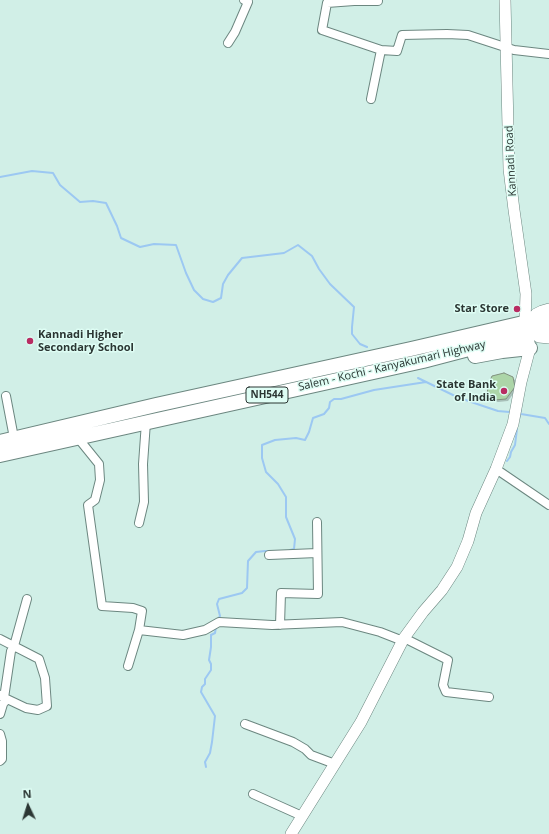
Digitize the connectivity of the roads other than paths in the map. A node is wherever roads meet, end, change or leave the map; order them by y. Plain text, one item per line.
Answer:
1 (244, 0) edge
2 (505, 0) edge
3 (378, 2) dead end
4 (228, 43) dead end
5 (507, 48) junction
6 (381, 50) junction
7 (549, 54) edge
8 (371, 99) dead end
9 (549, 309) edge
10 (549, 317) edge
11 (530, 327) junction
12 (549, 328) edge
13 (549, 338) edge
14 (530, 348) junction
15 (435, 358) junction
16 (6, 396) dead end
17 (146, 422) junction
18 (78, 438) junction
19 (7, 440) edge
20 (0, 455) edge
21 (496, 469) junction
22 (549, 505) edge
23 (317, 522) dead end
24 (139, 523) dead end
25 (318, 553) junction
26 (268, 555) dead end
27 (27, 599) dead end
28 (280, 624) junction
29 (139, 630) junction
30 (0, 639) edge
31 (403, 640) junction
32 (14, 646) junction
33 (128, 666) dead end
34 (489, 696) dead end
35 (3, 699) edge
36 (0, 714) edge
37 (245, 724) dead end
38 (0, 734) edge
39 (0, 761) edge
40 (335, 764) junction
41 (253, 794) dead end
42 (302, 816) junction
43 (291, 834) edge

1 - 4 street
2 - 5 street, Kannadi Road
3 - 6 street
5 - 6 street
5 - 7 street
5 - 11 street, Kannadi Road
6 - 8 street
9 - 11 street
10 - 11 highway, Salem - Kochi - Kanyakumari Highway / NH544
11 - 12 highway, Salem - Kochi - Kanyakumari Highway / NH544
11 - 13 street
11 - 14 street, Kannadi Road
11 - 15 highway, Salem - Kochi - Kanyakumari Highway / NH544
11 - 19 highway, Salem - Kochi - Kanyakumari Highway / NH544
14 - 15 highway
14 - 21 street
15 - 17 highway, Salem - Kochi - Kanyakumari Highway / NH544
16 - 19 street
17 - 18 highway, Salem - Kochi - Kanyakumari Highway / NH544
17 - 24 street
18 - 20 highway, Salem - Kochi - Kanyakumari Highway / NH544
18 - 29 street
21 - 22 street
21 - 31 street
23 - 25 street
25 - 26 street
25 - 28 street
27 - 32 street
28 - 29 street
28 - 31 street
29 - 33 street
30 - 32 street
31 - 34 street
31 - 40 street
32 - 35 street
32 - 35 street
35 - 36 street
37 - 40 street
38 - 39 street
40 - 42 street
41 - 42 street
42 - 43 street

